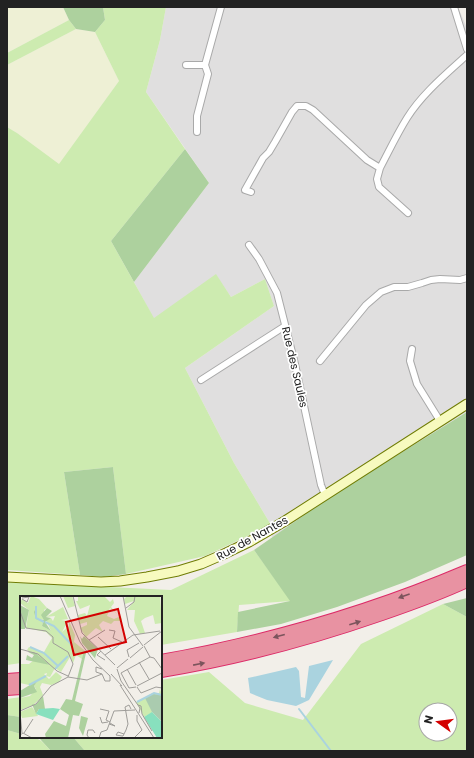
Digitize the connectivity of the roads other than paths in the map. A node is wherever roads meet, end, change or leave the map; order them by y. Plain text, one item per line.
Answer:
1 (221, 7) edge
2 (454, 7) edge
3 (467, 49) edge
4 (467, 56) edge
5 (186, 65) dead end
6 (205, 65) junction
7 (197, 132) dead end
8 (380, 168) junction
9 (251, 192) dead end
10 (408, 213) dead end
11 (249, 245) dead end
12 (467, 278) edge
13 (286, 326) junction
14 (412, 349) dead end
15 (320, 361) dead end
16 (201, 380) dead end
17 (467, 404) edge
18 (440, 421) junction
19 (325, 495) junction
20 (467, 571) edge
21 (7, 577) edge
22 (467, 581) edge
23 (162, 661) edge
24 (162, 671) edge
25 (20, 678) edge
26 (7, 680) edge
27 (20, 688) edge
28 (7, 690) edge

1 - 6 street
2 - 3 street
4 - 8 street
5 - 6 street
6 - 7 street
8 - 9 street
8 - 10 street
11 - 13 street, Rue des Saules
12 - 15 street
13 - 16 street
13 - 19 street, Rue des Saules
14 - 18 street
17 - 18 main road, Rue de Nantes
18 - 19 main road, Rue de Nantes
19 - 21 main road, Rue de Nantes
20 -> 23 highway
24 -> 22 highway
25 - 26 highway
27 - 28 highway

